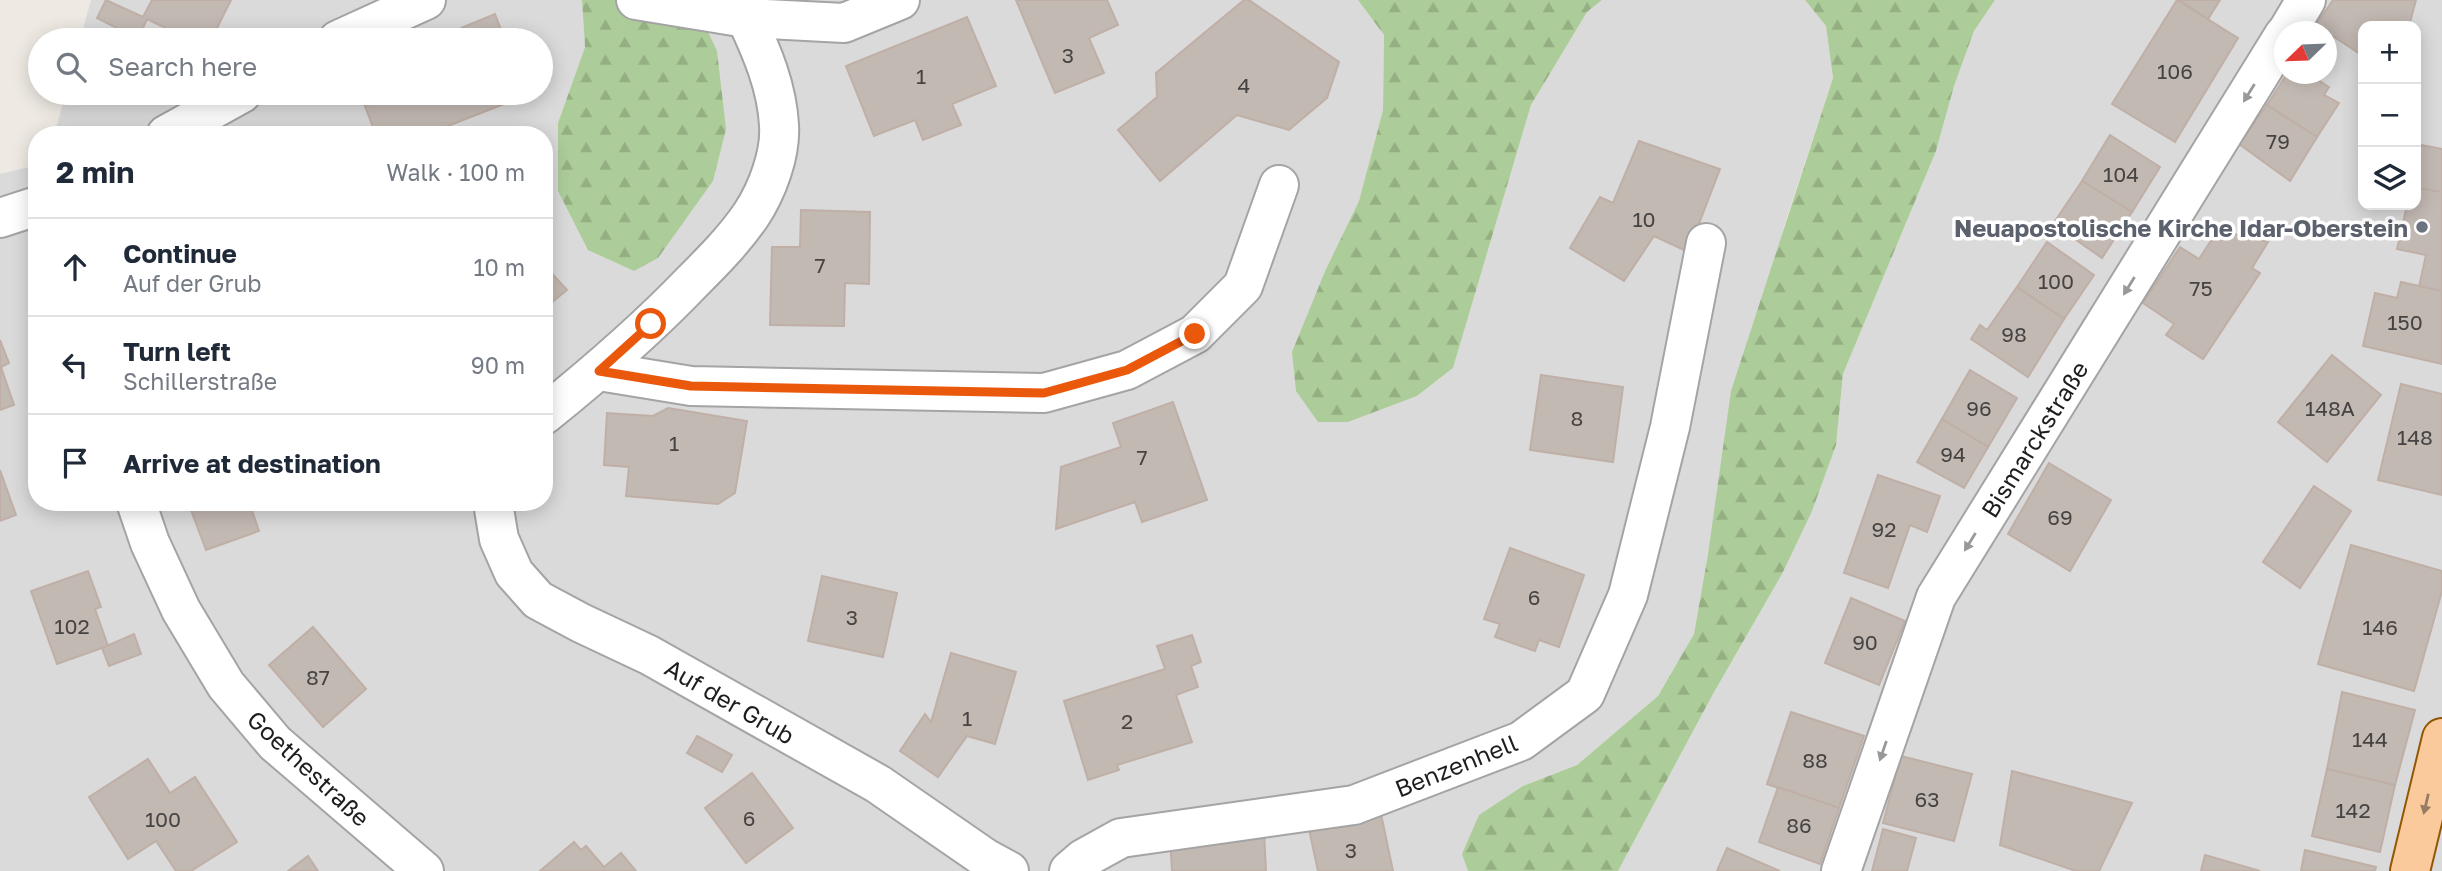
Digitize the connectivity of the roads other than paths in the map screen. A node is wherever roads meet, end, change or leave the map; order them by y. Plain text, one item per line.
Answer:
1 (426, 0) edge
2 (636, 0) edge
3 (900, 0) edge
4 (2306, 0) edge
5 (746, 9) edge
6 (2293, 21) edge
7 (364, 28) edge
8 (2274, 52) edge
9 (220, 105) edge
10 (182, 126) edge
11 (1279, 185) dead end
12 (28, 209) edge
13 (0, 218) edge
14 (1706, 243) dead end
15 (599, 371) junction
16 (553, 408) edge
17 (139, 511) edge
18 (496, 511) edge
19 (2442, 738) edge
20 (424, 871) edge
21 (1009, 871) edge
22 (1069, 871) edge
23 (1841, 871) edge
24 (2410, 871) edge

1 - 7 street
2 - 5 street
3 - 5 street
4 - 6 street, Bismarckstraße
5 - 15 street
8 -> 23 street, Bismarckstraße
9 - 10 street
11 - 15 street
12 - 13 street
14 - 22 street, Benzenhell
15 - 16 street
17 - 20 street, Goethestraße
18 - 21 street, Auf der Grub
19 -> 24 main road

